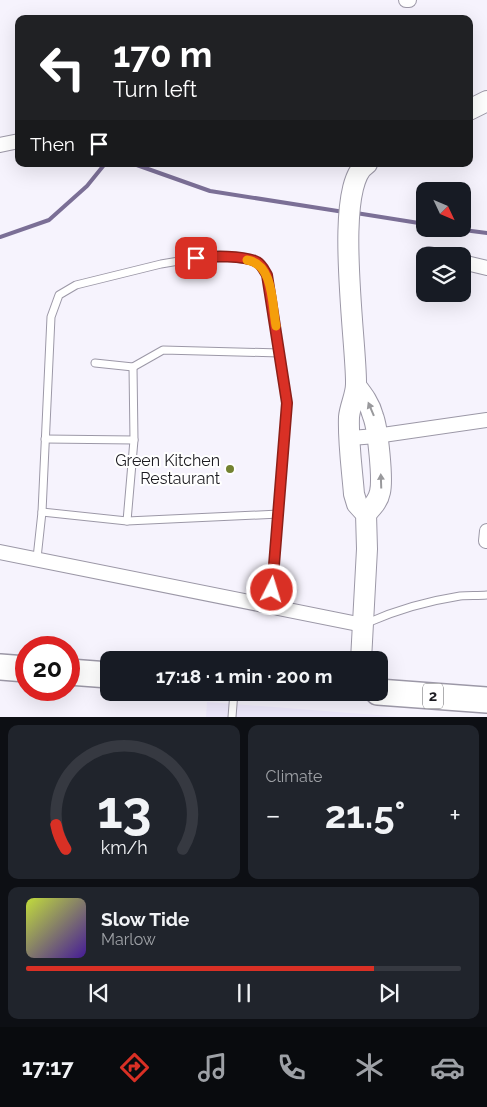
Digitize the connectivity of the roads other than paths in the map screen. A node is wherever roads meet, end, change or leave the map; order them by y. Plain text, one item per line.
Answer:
1 (487, 101) edge
2 (473, 108) edge
3 (15, 142) edge
4 (0, 145) edge
5 (364, 167) edge
6 (471, 264) edge
7 (487, 268) edge
8 (487, 278) edge
9 (280, 353) junction
10 (95, 363) dead end
11 (133, 367) junction
12 (356, 386) junction
13 (487, 420) edge
14 (376, 436) junction
15 (351, 438) junction
16 (45, 439) junction
17 (134, 440) junction
18 (42, 512) junction
19 (279, 514) junction
20 (366, 514) junction
21 (126, 521) junction
22 (487, 530) edge
23 (486, 540) edge
24 (0, 552) edge
25 (37, 558) junction
26 (487, 595) edge
27 (270, 607) junction
28 (363, 625) junction
29 (362, 651) edge
30 (0, 667) edge
31 (15, 668) edge
32 (80, 673) edge
33 (100, 674) edge
34 (388, 693) edge
35 (487, 700) edge
36 (233, 701) edge
37 (232, 717) edge

1 - 2 street
3 - 4 street
5 - 12 street
6 - 7 street
7 - 8 street
9 - 11 lane
9 - 16 lane
9 - 19 lane
10 - 11 lane
11 - 17 lane
14 -> 12 street
12 - 15 street
13 - 14 street
14 - 15 street
20 -> 14 street
15 - 20 street
16 - 17 lane
16 - 18 lane
17 - 21 lane
18 - 21 lane
18 - 25 lane
19 - 21 lane
19 - 27 lane
20 - 28 street
22 - 23 street
24 - 25 street
25 - 27 street
26 - 28 lane
27 - 28 street
28 - 29 street
30 - 31 highway
32 - 33 highway
34 - 35 highway, 2
36 - 37 lane

